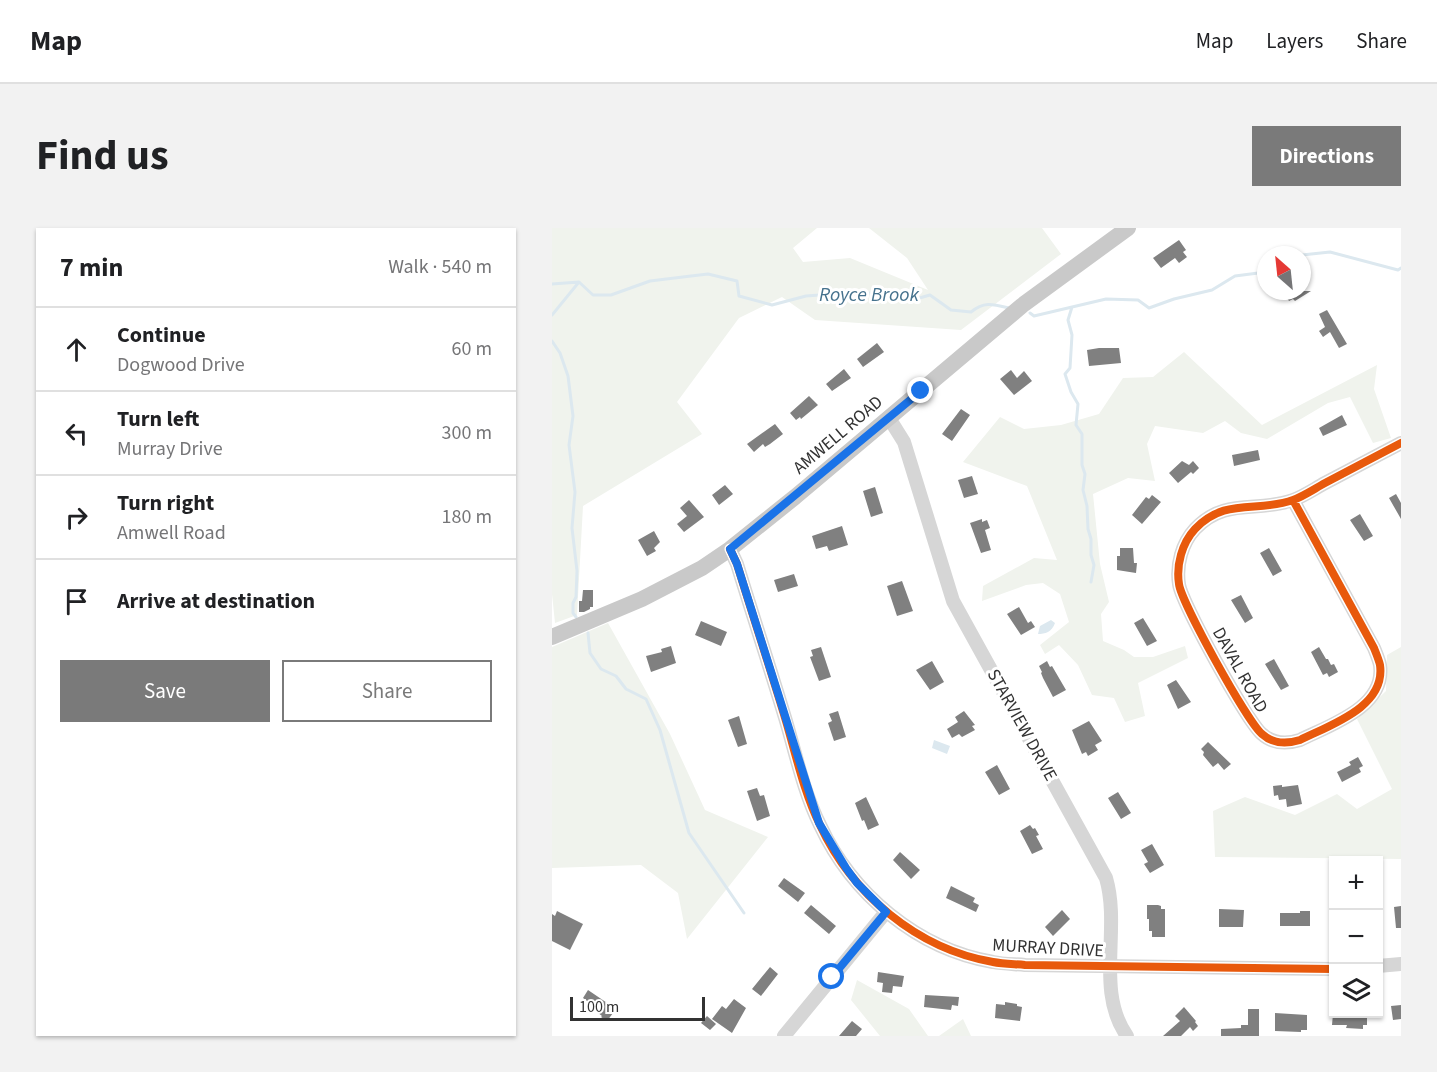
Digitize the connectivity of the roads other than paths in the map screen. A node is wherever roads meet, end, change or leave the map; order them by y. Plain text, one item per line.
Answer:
1 (1128, 228) edge
2 (889, 418) junction
3 (1401, 443) edge
4 (1293, 500) junction
5 (730, 549) junction
6 (552, 637) edge
7 (886, 912) junction
8 (1401, 964) edge
9 (1383, 966) edge
10 (1111, 967) junction
11 (1329, 969) edge
12 (784, 1036) edge
13 (1127, 1036) edge

1 - 2 main road, AMWELL ROAD
2 - 5 main road, AMWELL ROAD
2 - 10 street, STARVIEW DRIVE
3 - 4 street, DAVAL ROAD
4 - 4 street, DAVAL ROAD
5 - 6 main road, AMWELL ROAD
5 - 7 street, MURRAY DRIVE
7 - 10 street, MURRAY DRIVE
7 - 12 street
8 - 9 street
10 - 11 street, MURRAY DRIVE
10 - 13 street, STARVIEW DRIVE

